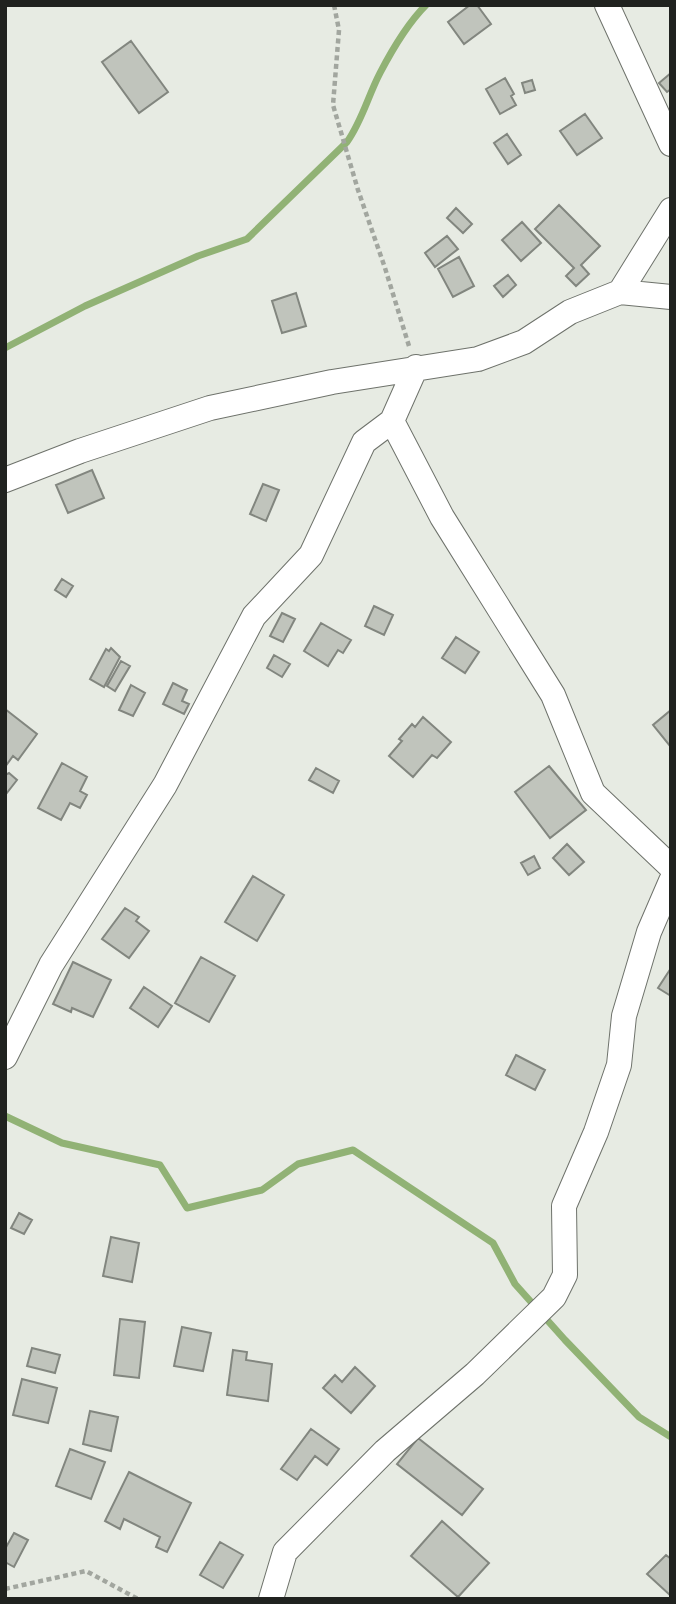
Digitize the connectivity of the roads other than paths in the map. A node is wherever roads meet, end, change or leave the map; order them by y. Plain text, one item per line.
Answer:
1 (607, 5) edge
2 (671, 144) edge
3 (671, 209) edge
4 (620, 292) junction
5 (671, 297) edge
6 (416, 367) junction
7 (392, 421) junction
8 (5, 480) edge
9 (671, 867) edge
10 (671, 881) edge
11 (5, 1057) edge
12 (271, 1599) edge

1 - 2 street
3 - 4 street
4 - 5 street
4 - 6 street
6 - 7 street
6 - 8 street
7 - 9 street
7 - 11 street
10 - 12 street

